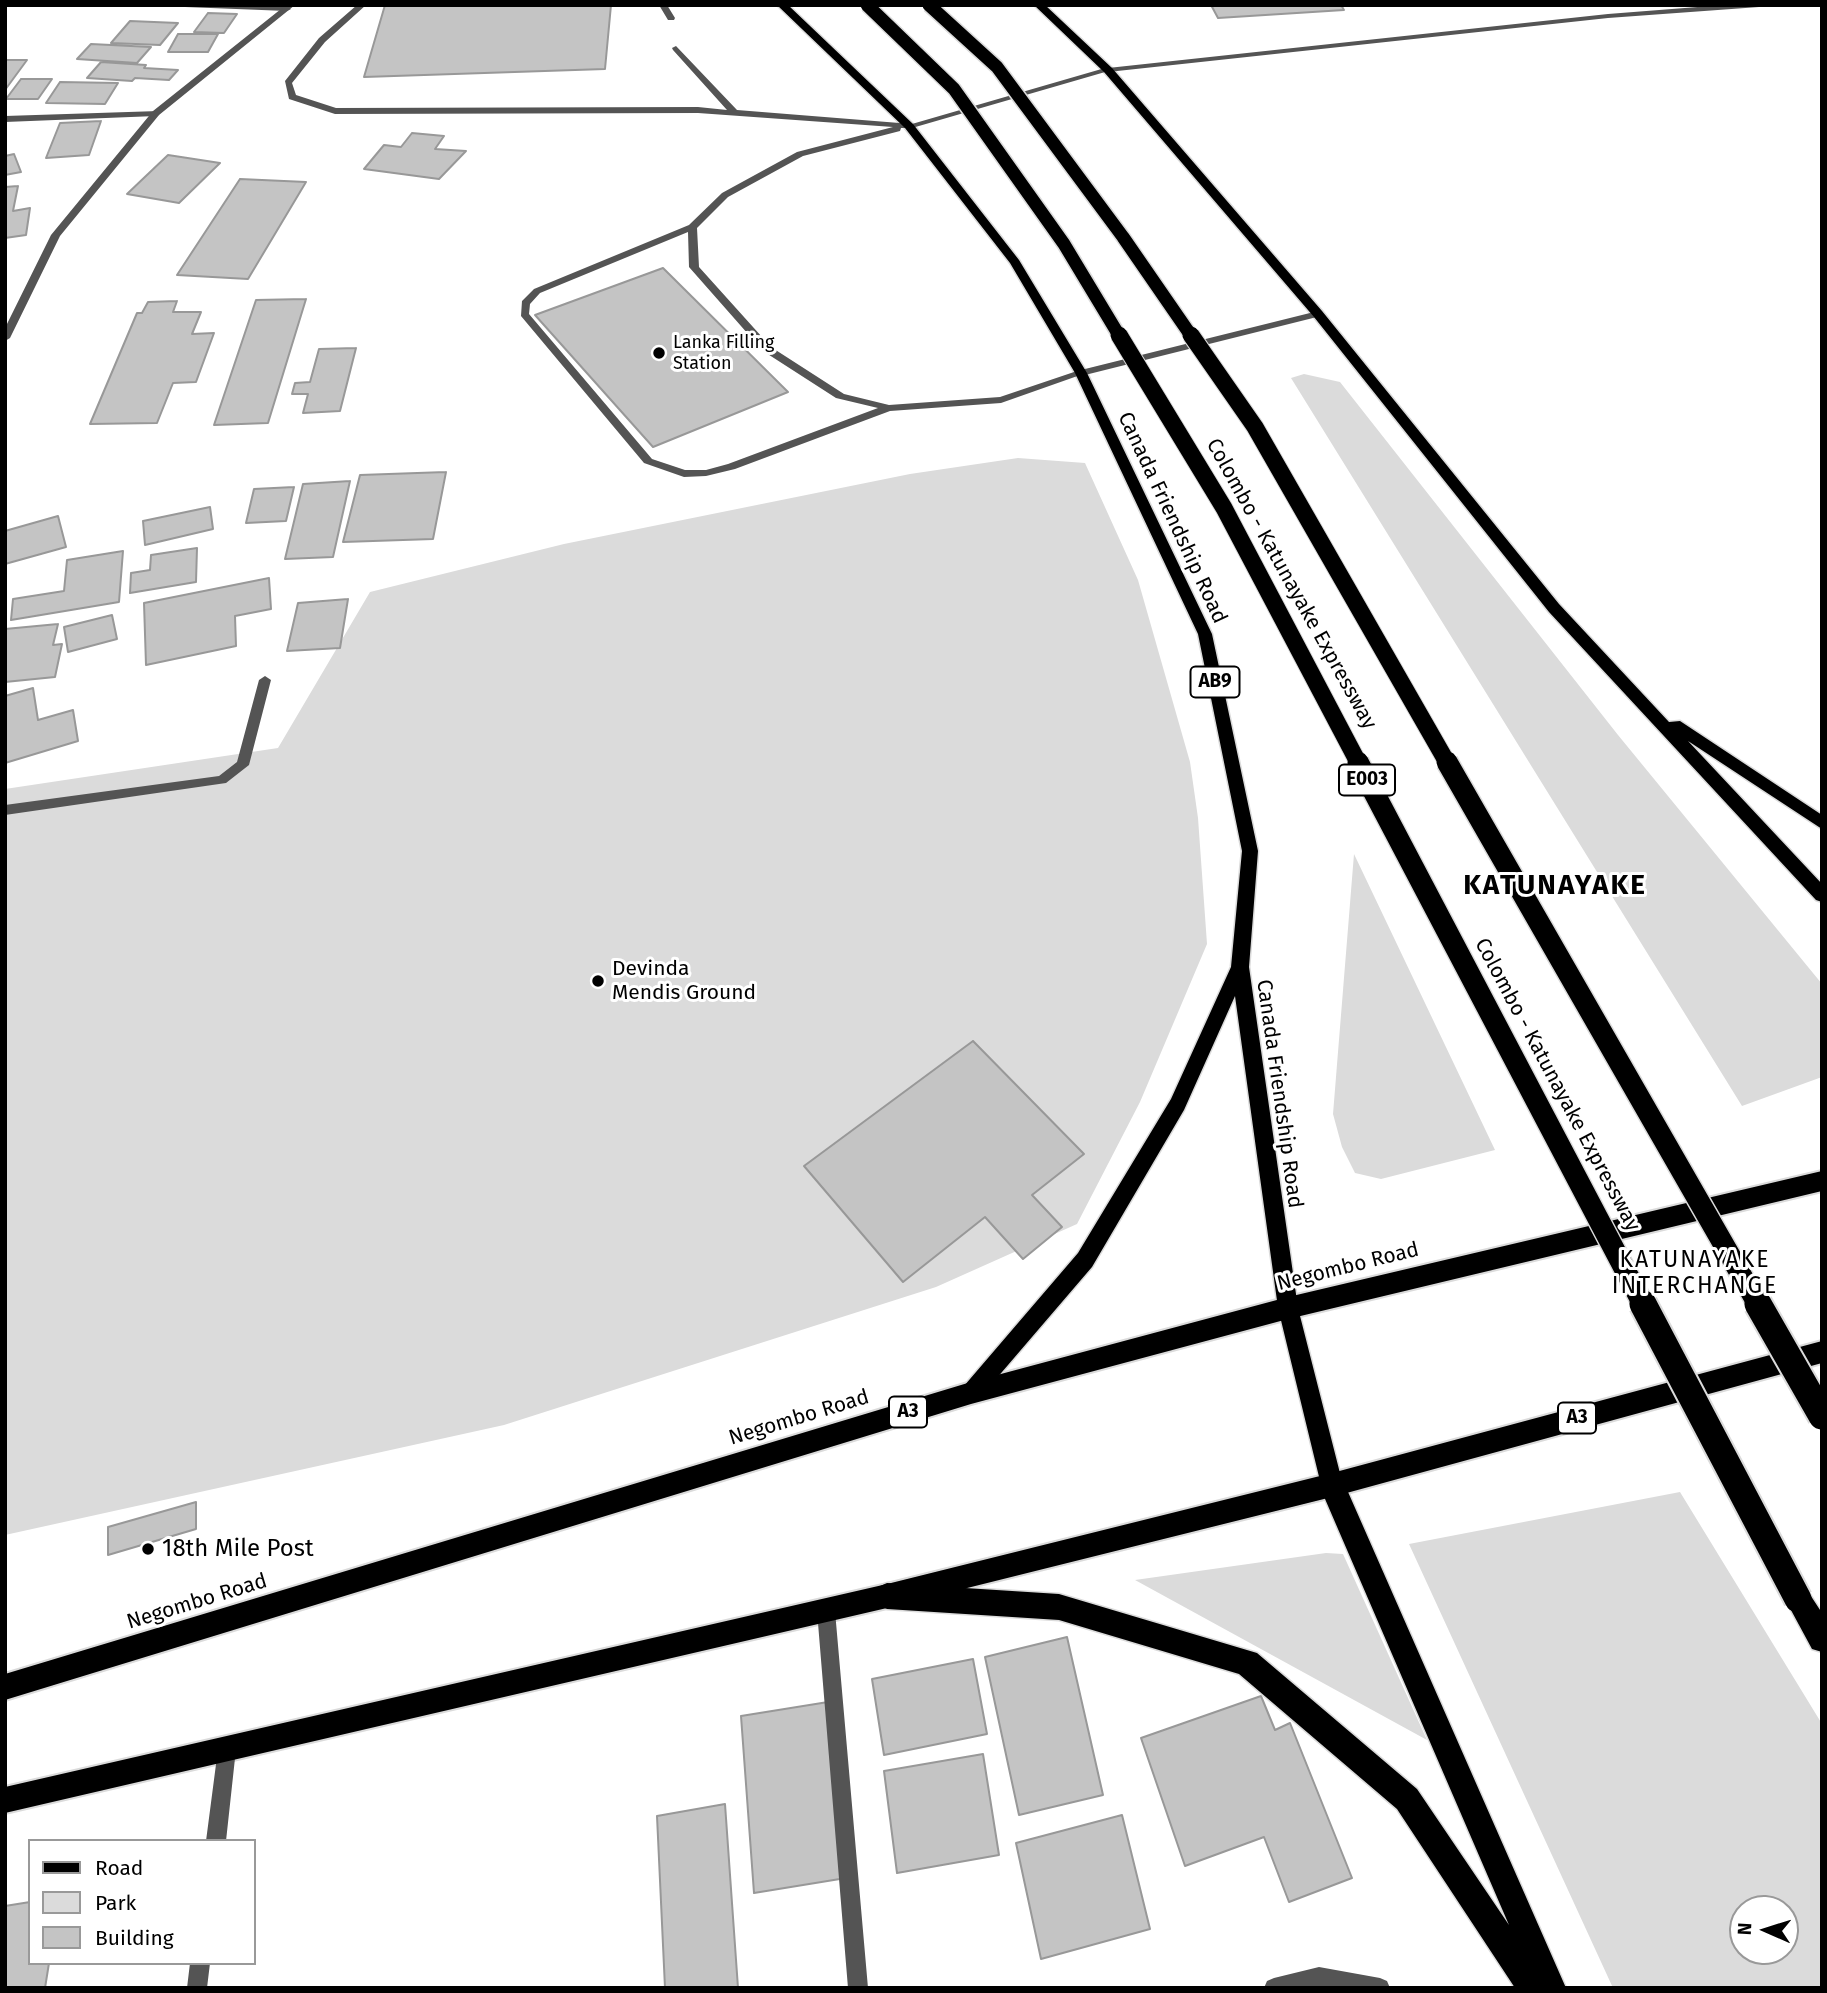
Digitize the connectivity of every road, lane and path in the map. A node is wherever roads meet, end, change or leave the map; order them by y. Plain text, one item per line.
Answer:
1 (185, 5) edge
2 (362, 5) edge
3 (663, 5) edge
4 (782, 5) edge
5 (867, 5) edge
6 (929, 5) edge
7 (1039, 5) edge
8 (1599, 5) edge
9 (1759, 5) edge
10 (289, 7) edge
11 (1608, 16) junction
12 (671, 18) dead end
13 (676, 48) dead end
14 (1108, 70) junction
15 (156, 113) junction
16 (736, 114) junction
17 (5, 118) edge
18 (909, 127) junction
19 (692, 227) junction
20 (1318, 314) junction
21 (5, 338) edge
22 (1081, 373) junction
23 (889, 408) junction
24 (1554, 608) junction
25 (265, 680) dead end
26 (5, 810) edge
27 (1822, 824) edge
28 (1822, 895) edge
29 (1240, 967) junction
30 (1822, 1181) edge
31 (1288, 1308) junction
32 (1822, 1352) edge
33 (971, 1393) junction
34 (1822, 1416) edge
35 (1332, 1485) junction
36 (887, 1596) junction
37 (826, 1611) junction
38 (1822, 1639) edge
39 (5, 1688) edge
40 (228, 1749) junction
41 (5, 1800) edge
42 (216, 1839) edge
43 (200, 1965) edge
44 (197, 1988) edge
45 (858, 1988) edge
46 (1274, 1988) edge
47 (1380, 1988) edge
48 (1533, 1988) edge
49 (1551, 1988) edge

1 - 10 street
2 - 16 street
3 - 12 street
4 - 18 main road, Canada Friendship Road / AB9
5 - 38 highway, Colombo - Katunayake Expressway / E003, bridge
6 - 34 highway, Colombo - Katunayake Expressway, bridge
7 - 14 main road
8 - 11 street
9 - 11 street
10 - 15 street
11 - 14 street
13 - 16 street
14 - 18 street
14 - 20 main road
15 - 17 street
15 - 21 street
16 - 18 street
18 - 19 street
18 - 22 main road, Canada Friendship Road / AB9
19 - 23 street
19 - 23 street
20 - 22 street
20 - 24 main road
22 - 23 street
22 - 29 main road, Canada Friendship Road / AB9
24 - 27 main road
24 - 28 main road
25 - 26 street
29 - 31 main road, Canada Friendship Road / AB9
29 - 33 main road
30 - 31 highway, Negombo Road / A3
31 - 33 highway, Negombo Road / A3
31 - 35 main road, Canada Friendship Road / AB9
32 - 35 highway, A3
33 - 39 highway, Negombo Road / A3
35 - 36 highway, A3
35 - 49 highway
36 - 37 highway, A3
36 - 48 highway
37 - 40 highway, A3
37 - 45 street
40 - 41 highway, A3
40 - 42 street
43 - 44 street
46 - 47 street

